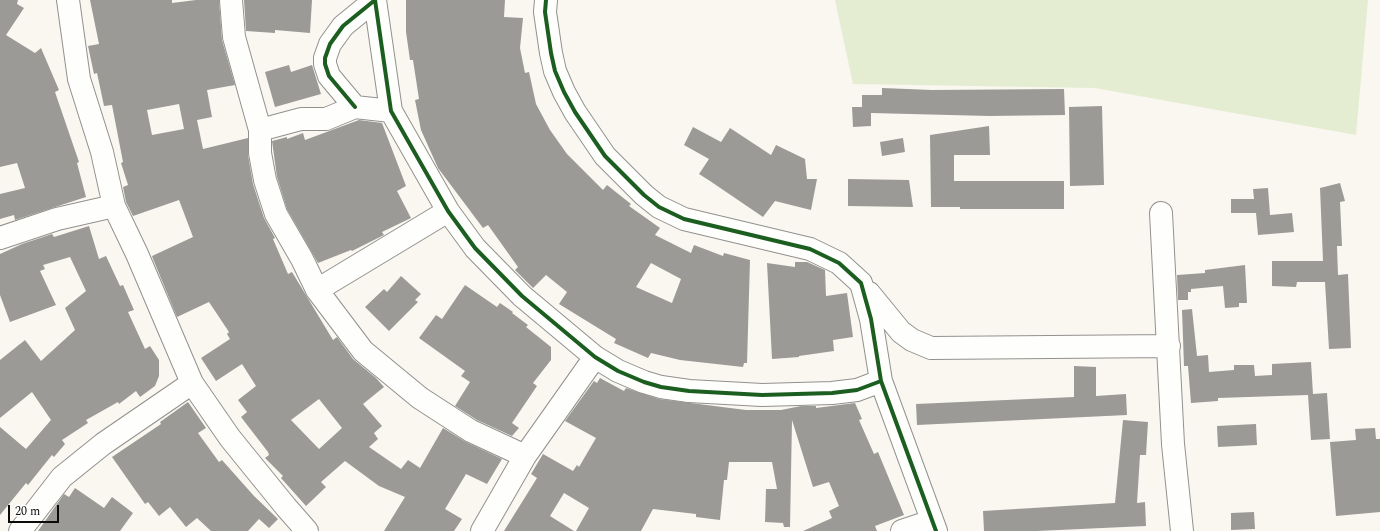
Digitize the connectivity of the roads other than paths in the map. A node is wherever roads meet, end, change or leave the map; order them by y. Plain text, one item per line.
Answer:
1 (68, 0) edge
2 (231, 0) edge
3 (546, 0) edge
4 (355, 107) junction
5 (391, 111) junction
6 (260, 130) junction
7 (114, 206) junction
8 (448, 211) junction
9 (1161, 214) dead end
10 (0, 238) edge
11 (861, 283) junction
12 (317, 290) junction
13 (1168, 346) junction
14 (595, 357) junction
15 (881, 381) junction
16 (192, 383) junction
17 (525, 456) junction
18 (934, 526) edge
19 (20, 531) edge
20 (307, 531) edge
21 (482, 531) edge
22 (902, 531) edge
23 (1182, 531) edge

1 - 7 street
2 - 6 street
3 - 11 street
4 - 5 street
4 - 5 street
4 - 6 street
5 - 8 street
6 - 12 street
7 - 10 street
7 - 16 street
8 - 12 street
8 - 14 street
9 - 13 street
11 - 13 street
11 - 15 street
12 - 17 street
13 - 23 street
14 - 15 street
14 - 17 street
15 - 18 street
16 - 19 street
16 - 20 street
17 - 21 street
18 - 22 street

